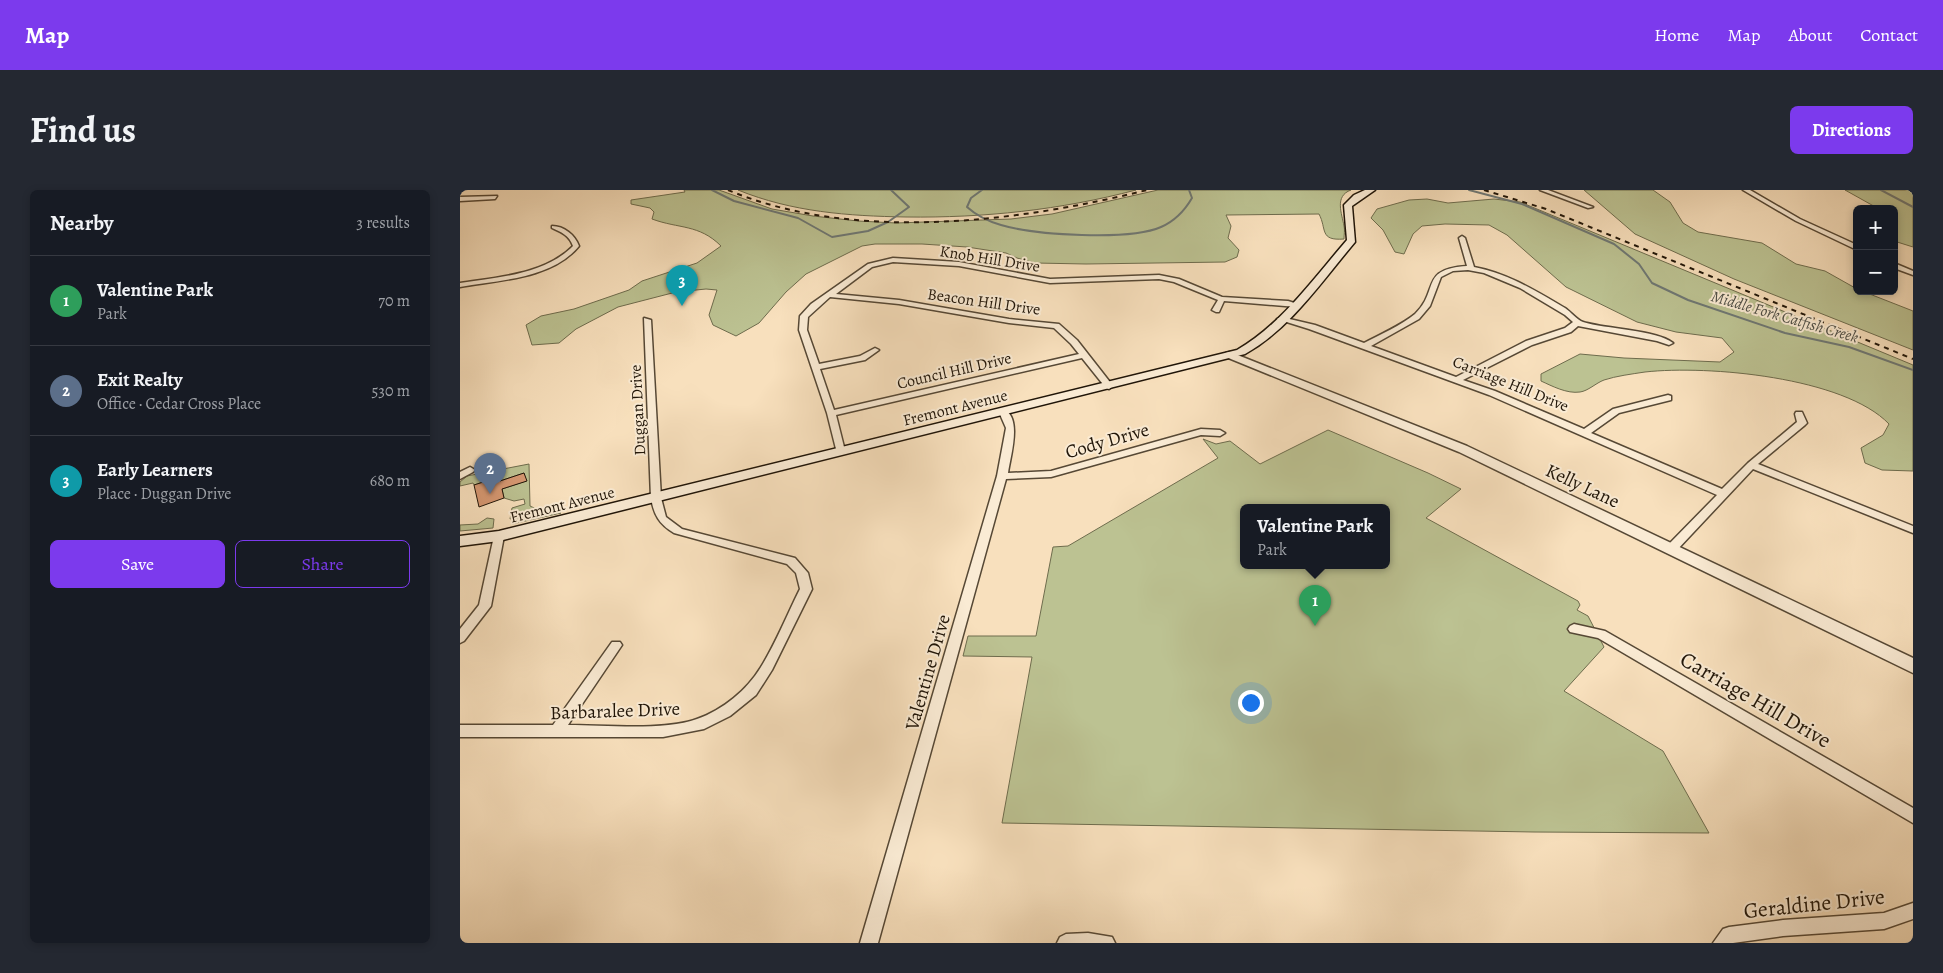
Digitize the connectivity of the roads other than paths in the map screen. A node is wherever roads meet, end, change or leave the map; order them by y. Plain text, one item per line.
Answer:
1 (1370, 190) edge
2 (1543, 190) edge
3 (1746, 190) edge
4 (495, 197) dead end
5 (460, 199) edge
6 (1590, 207) dead end
7 (554, 227) dead end
8 (1462, 238) dead end
9 (1853, 246) edge
10 (1898, 267) edge
11 (1471, 269) junction
12 (1913, 273) edge
13 (460, 285) edge
14 (829, 295) junction
15 (1222, 299) junction
16 (1296, 304) junction
17 (1216, 310) dead end
18 (1281, 319) junction
19 (647, 320) dead end
20 (1577, 324) junction
21 (1669, 343) dead end
22 (1364, 346) junction
23 (874, 350) dead end
24 (1084, 355) junction
25 (1230, 355) junction
26 (816, 366) junction
27 (1458, 379) junction
28 (1109, 386) junction
29 (1668, 398) dead end
30 (1003, 412) junction
31 (831, 413) junction
32 (1799, 414) dead end
33 (1586, 432) junction
34 (1220, 433) dead end
35 (840, 451) junction
36 (1750, 464) junction
37 (470, 470) dead end
38 (460, 476) edge
39 (1002, 476) junction
40 (1722, 493) junction
41 (656, 498) junction
42 (1913, 530) edge
43 (499, 536) junction
44 (460, 541) edge
45 (1672, 548) junction
46 (1574, 629) dead end
47 (460, 638) edge
48 (616, 645) dead end
49 (1913, 666) edge
50 (460, 731) edge
51 (557, 731) junction
52 (1913, 816) edge
53 (1913, 911) edge
54 (869, 943) edge
55 (1066, 943) edge
56 (1106, 943) edge
57 (1722, 943) edge

1 - 16 main road, Fremont Avenue
2 - 6 street
3 - 9 street
4 - 5 street
7 - 13 street
8 - 11 street
10 - 12 street
11 - 20 street
11 - 22 street
14 - 15 street, Knob Hill Drive
14 - 24 street, Beacon Hill Drive
14 - 26 street, Knob Hill Drive
15 - 16 street, Knob Hill Drive
15 - 17 street
16 - 18 main road, Fremont Avenue
18 - 22 street, Carriage Hill Drive
18 - 25 main road, Fremont Avenue
19 - 41 street, Duggan Drive
20 - 21 street
20 - 27 street
22 - 27 street, Carriage Hill Drive
23 - 26 street
24 - 28 street, Beacon Hill Drive
24 - 31 street, Council Hill Drive
25 - 28 main road, Fremont Avenue
25 - 45 street, Kelly Lane
26 - 31 street, Knob Hill Drive
27 - 33 street, Carriage Hill Drive
28 - 30 main road, Fremont Avenue
29 - 33 street
30 - 35 main road, Fremont Avenue
30 - 39 street, Valentine Drive
31 - 35 street, Knob Hill Drive
32 - 36 street
33 - 40 street, Carriage Hill Drive
34 - 39 street, Cody Drive
35 - 41 main road, Fremont Avenue
36 - 40 street
36 - 42 street
37 - 38 street
39 - 54 street, Valentine Drive
40 - 45 street
41 - 43 main road, Fremont Avenue
41 - 51 street, Barbaralee Drive
43 - 44 main road, Fremont Avenue
43 - 47 street
45 - 49 street, Kelly Lane
46 - 52 street, Carriage Hill Drive
48 - 51 street
50 - 51 street, Barbaralee Drive
53 - 57 street, Geraldine Drive
55 - 56 street

